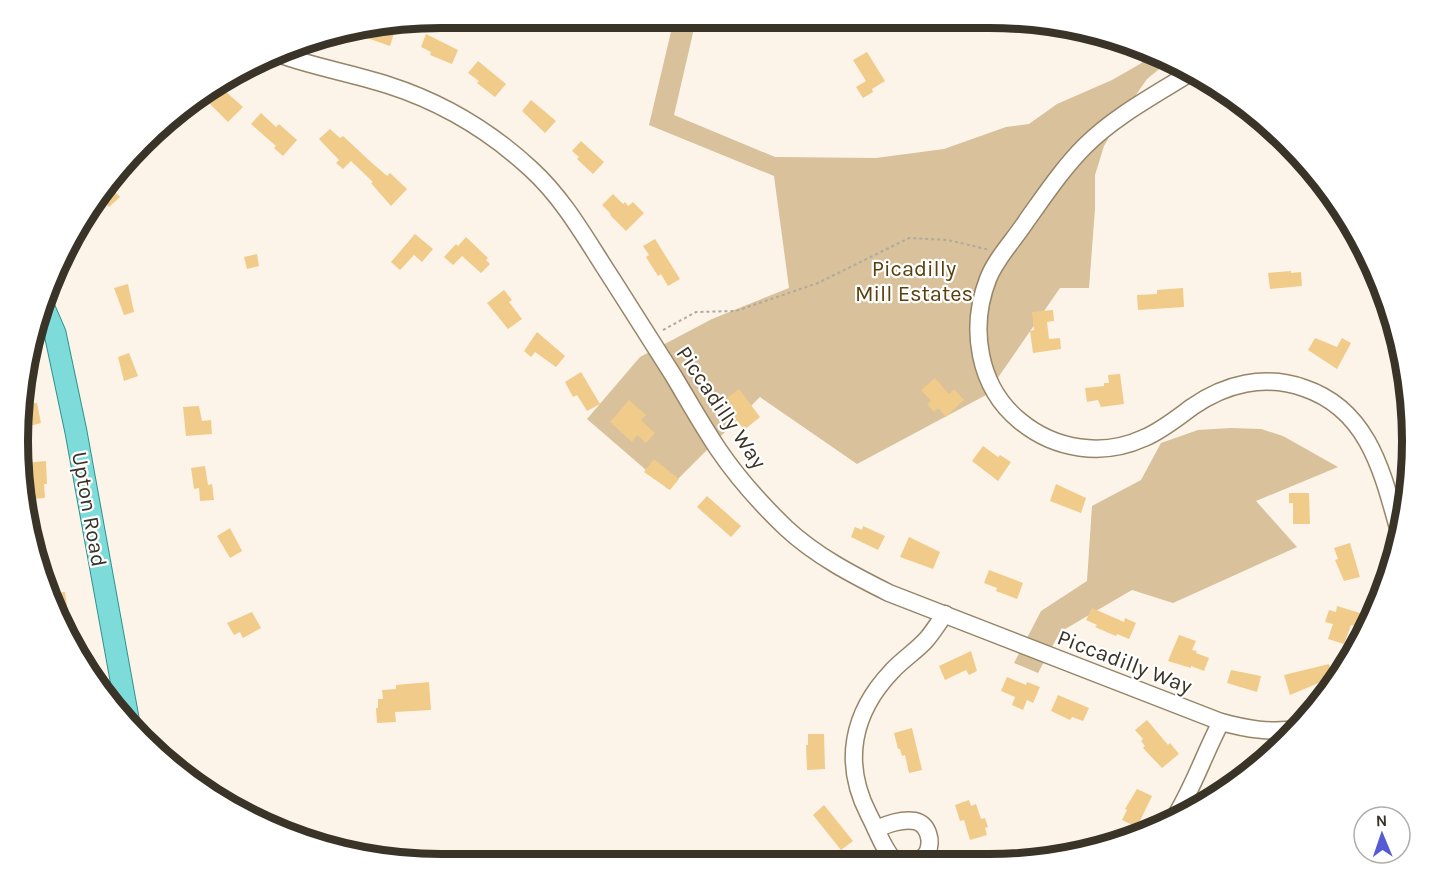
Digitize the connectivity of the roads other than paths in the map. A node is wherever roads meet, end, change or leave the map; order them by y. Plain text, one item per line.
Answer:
1 (288, 58) edge
2 (1183, 78) edge
3 (48, 317) edge
4 (1395, 517) edge
5 (945, 614) junction
6 (126, 708) edge
7 (1221, 722) junction
8 (1284, 730) edge
9 (1180, 807) edge
10 (876, 829) junction
11 (888, 854) edge
12 (926, 854) edge

1 - 5 street, Piccadilly Way
2 - 4 street
3 - 6 main road, Upton Road
5 - 7 street, Piccadilly Way
5 - 10 street
7 - 8 street, Piccadilly Way
7 - 9 street
10 - 11 street
10 - 12 street

